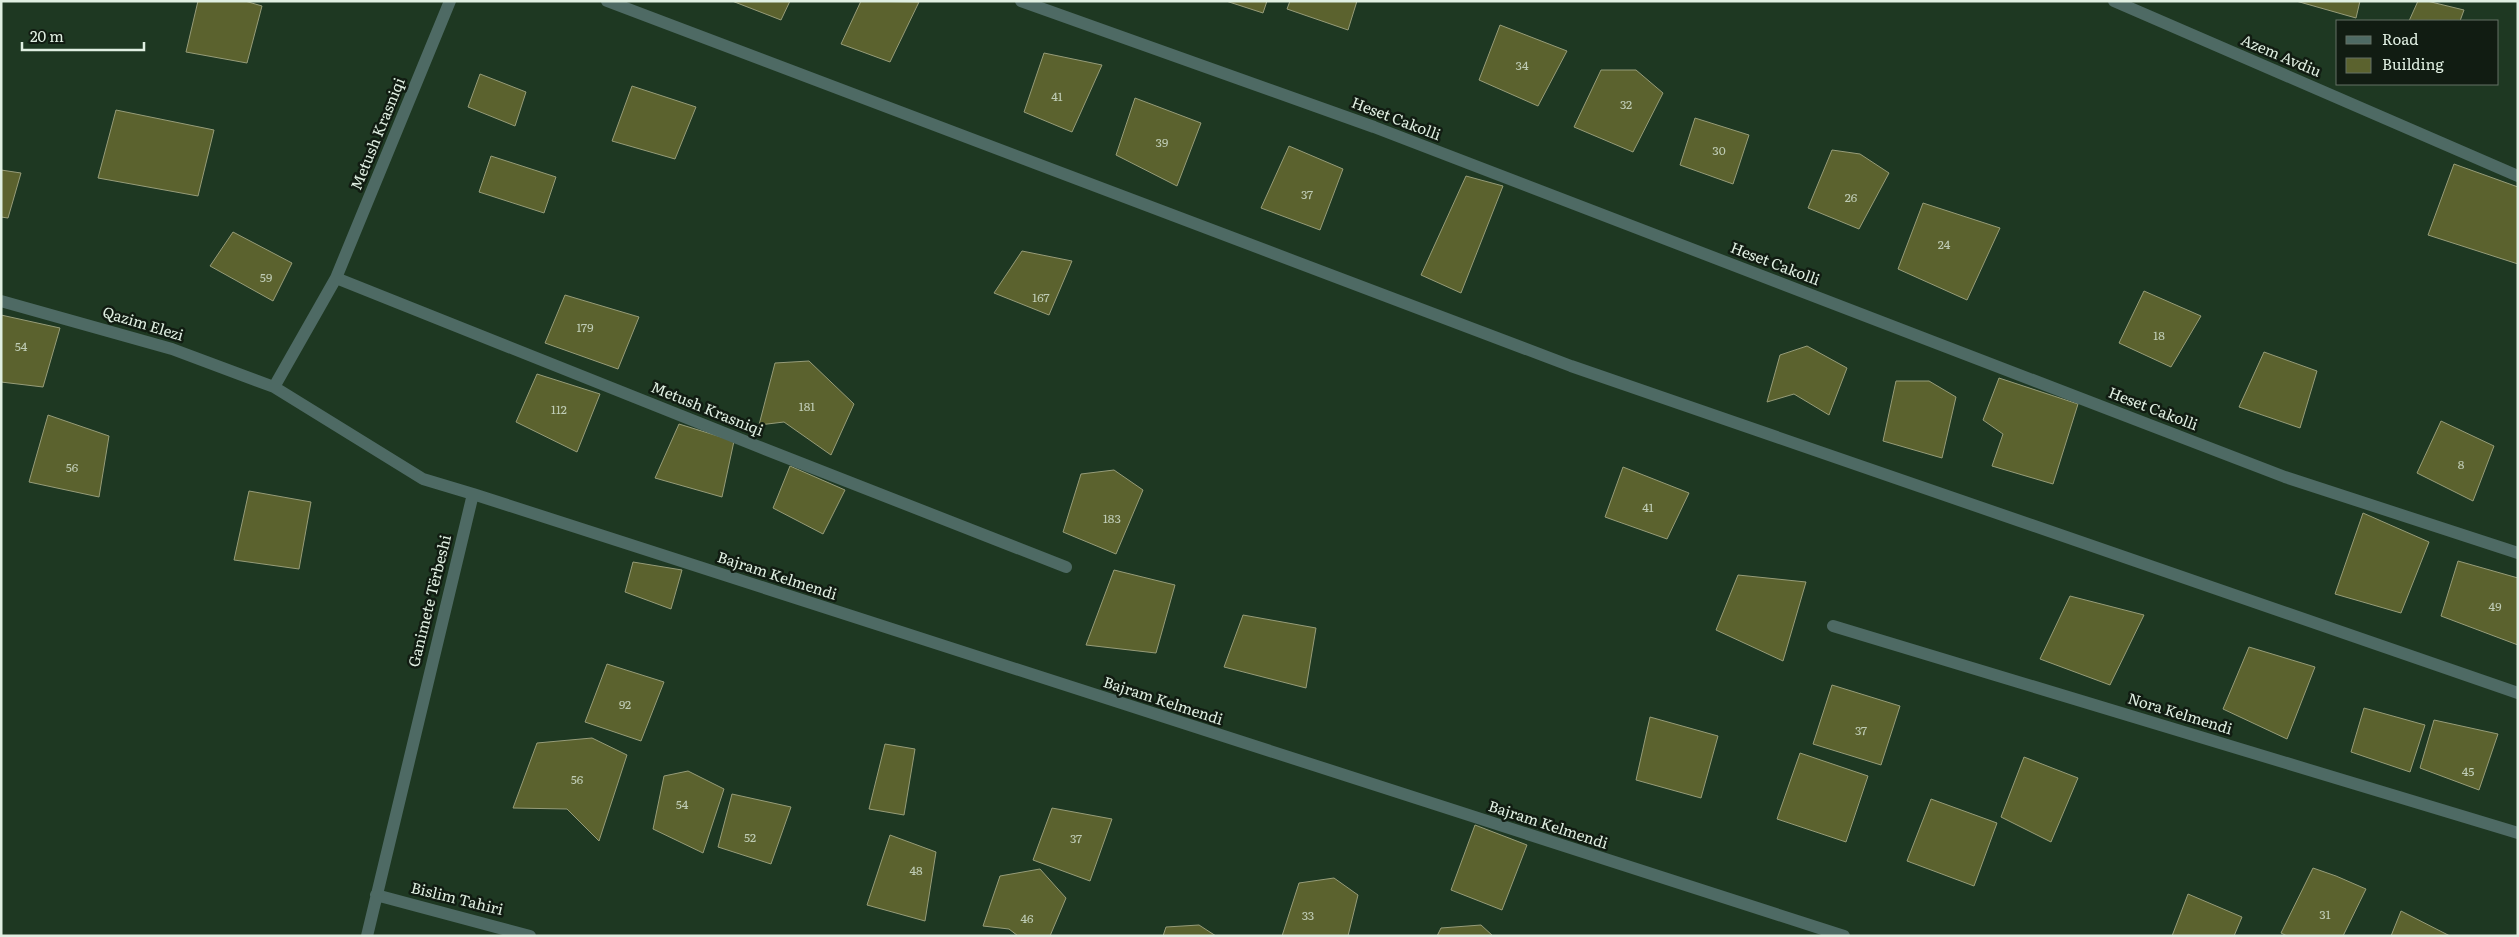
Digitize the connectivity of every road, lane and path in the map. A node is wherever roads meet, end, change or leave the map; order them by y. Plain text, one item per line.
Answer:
1 (450, 1) edge
2 (607, 1) edge
3 (1021, 1) edge
4 (2114, 1) edge
5 (2518, 176) edge
6 (336, 278) junction
7 (1, 301) edge
8 (274, 386) junction
9 (472, 494) junction
10 (2518, 553) edge
11 (1066, 567) dead end
12 (1833, 626) dead end
13 (2518, 693) edge
14 (2518, 833) edge
15 (376, 895) junction
16 (367, 936) edge
17 (530, 936) edge
18 (1844, 936) edge

1 - 6 street, Metush Krasniqi
2 - 13 street
3 - 10 street, Heset Cakolli
4 - 5 street, Azem Avdiu
6 - 8 street, Metush Krasniqi
6 - 11 street, Metush Krasniqi
7 - 8 street, Qazim Elezi
8 - 9 street
9 - 15 street, Ganimete Tërbeshi
9 - 18 street, Bajram Kelmendi
12 - 14 street, Nora Kelmendi
15 - 16 street, Ganimete Tërbeshi
15 - 17 street, Bislim Tahiri

